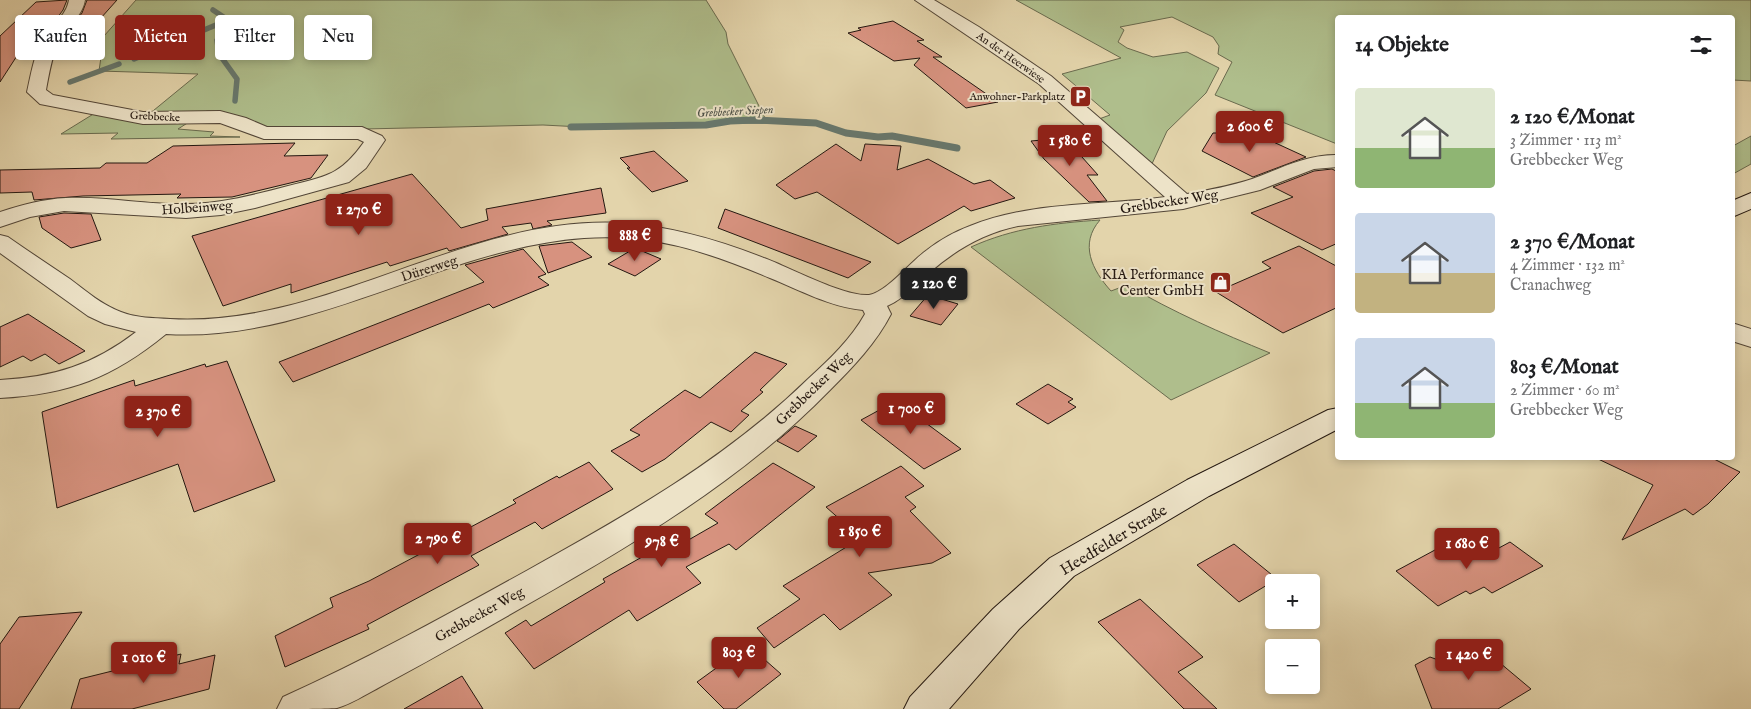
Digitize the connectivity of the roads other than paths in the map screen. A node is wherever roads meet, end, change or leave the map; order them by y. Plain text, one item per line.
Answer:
1 (77, 0) edge
2 (923, 0) edge
3 (375, 140) joint
4 (1335, 161) edge
5 (1751, 200) edge
6 (1182, 202) junction
7 (1735, 208) edge
8 (0, 220) edge
9 (0, 242) edge
10 (872, 302) junction
11 (158, 327) junction
12 (1735, 332) edge
13 (1751, 339) edge
14 (0, 389) edge
15 (1335, 419) edge
16 (298, 709) edge
17 (924, 709) edge

1 - 3 street, Grebbecke
2 - 6 street, An der Heerwiese
3 - 8 street, Holbeinweg
4 - 6 street, Grebbecker Weg
5 - 7 street
6 - 10 street, Grebbecker Weg
9 - 11 street, Dürerweg
10 - 11 street, Dürerweg
10 - 16 street, Grebbecker Weg
11 - 14 street
12 - 13 street
15 - 17 street, Heedfelder Straße

